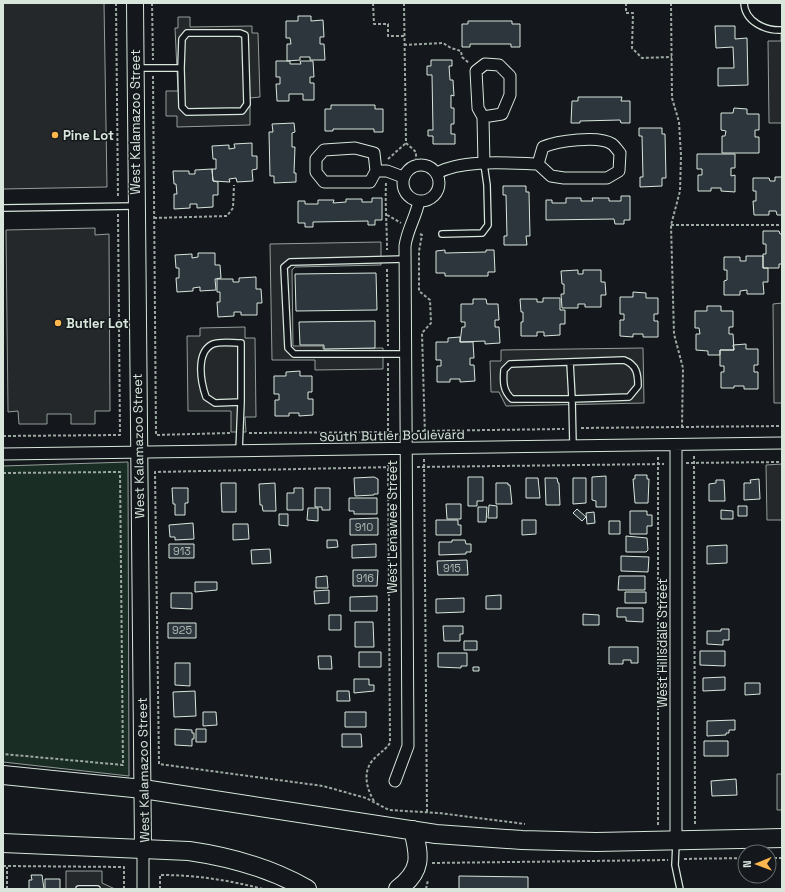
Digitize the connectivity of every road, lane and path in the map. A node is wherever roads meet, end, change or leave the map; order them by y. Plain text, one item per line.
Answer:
1 (116, 3) edge
2 (135, 3) edge
3 (152, 3) edge
4 (374, 3) edge
5 (404, 3) edge
6 (626, 3) edge
7 (671, 3) edge
8 (744, 3) edge
9 (782, 30) edge
10 (404, 36) junction
11 (404, 45) junction
12 (672, 57) junction
13 (473, 66) dead end
14 (135, 68) junction
15 (153, 68) junction
16 (181, 68) junction
17 (483, 117) junction
18 (406, 143) junction
19 (484, 164) junction
20 (538, 164) junction
21 (416, 165) junction
22 (381, 171) junction
23 (437, 173) junction
24 (403, 178) junction
25 (234, 185) dead end
26 (419, 201) junction
27 (118, 206) junction
28 (136, 206) junction
29 (3, 208) edge
30 (387, 215) junction
31 (154, 218) junction
32 (671, 225) junction
33 (782, 225) edge
34 (409, 228) junction
35 (442, 234) dead end
36 (387, 259) junction
37 (405, 259) junction
38 (388, 354) junction
39 (405, 354) junction
40 (570, 362) junction
41 (572, 399) junction
42 (241, 402) junction
43 (682, 426) junction
44 (694, 426) junction
45 (782, 426) edge
46 (658, 427) junction
47 (572, 429) junction
48 (425, 431) junction
49 (388, 432) junction
50 (406, 432) junction
51 (239, 433) junction
52 (3, 436) edge
53 (782, 443) edge
54 (573, 445) junction
55 (658, 445) junction
56 (676, 445) junction
57 (694, 445) junction
58 (388, 449) junction
59 (406, 449) junction
60 (424, 449) junction
61 (239, 451) junction
62 (138, 452) junction
63 (3, 454) edge
64 (782, 462) edge
65 (694, 463) junction
66 (658, 464) junction
67 (676, 464) junction
68 (388, 467) junction
69 (406, 467) junction
70 (424, 467) junction
71 (3, 474) edge
72 (3, 754) edge
73 (3, 775) edge
74 (395, 781) dead end
75 (143, 790) junction
76 (374, 802) junction
77 (427, 812) junction
78 (527, 824) dead end
79 (695, 824) junction
80 (702, 824) dead end
81 (651, 825) dead end
82 (658, 825) junction
83 (413, 830) junction
84 (676, 833) junction
85 (782, 838) edge
86 (3, 843) edge
87 (144, 849) junction
88 (737, 858) edge
89 (675, 860) junction
90 (431, 863) dead end
91 (3, 866) edge
92 (7, 867) junction
93 (7, 889) edge
94 (79, 889) edge
95 (97, 889) edge
96 (124, 889) edge
97 (143, 889) edge
98 (160, 889) edge
99 (263, 889) edge
100 (307, 889) edge
101 (398, 889) edge
102 (680, 889) edge

1 - 27 path
2 - 14 street, West Kalamazoo Street
3 - 15 path
4 - 10 path
5 - 10 path
6 - 12 path
7 - 12 path
8 - 9 lane
10 - 11 path
11 - 13 path
11 - 18 path
12 - 32 path
14 - 15 lane
14 - 28 street, West Kalamazoo Street
15 - 16 lane
15 - 31 path
16 - 16 lane
17 - 17 street
17 - 19 street
18 - 21 path
18 - 22 path
19 - 20 street
19 - 23 street
19 - 35 lane
20 - 20 street
21 - 23 street
21 - 24 street
22 - 22 street
22 - 24 street
22 - 30 path
23 - 26 street
24 - 26 street
25 - 31 path
26 - 34 street, West Lenawee Street
27 - 28 lane
27 - 29 lane
27 - 52 path
28 - 62 street, West Kalamazoo Street
30 - 34 path
30 - 36 path
31 - 51 path
32 - 33 path
32 - 43 path
34 - 37 street, West Lenawee Street
34 - 48 path
36 - 37 lane
36 - 38 path
36 - 38 lane
37 - 39 street, West Lenawee Street
38 - 39 lane
38 - 49 path
39 - 50 street, West Lenawee Street
40 - 41 lane
40 - 41 lane
40 - 41 lane
41 - 47 lane
42 - 42 lane
42 - 51 lane
43 - 44 path
43 - 46 path
44 - 45 path
44 - 57 path
46 - 47 path
46 - 55 path
47 - 48 path
47 - 54 lane
48 - 50 path
48 - 60 path
49 - 50 path
49 - 51 path
49 - 58 path
50 - 59 street, West Lenawee Street
51 - 61 lane
53 - 57 street, South Butler Boulevard
54 - 55 street, South Butler Boulevard
54 - 60 street, South Butler Boulevard
55 - 56 street, South Butler Boulevard
55 - 66 path
56 - 57 street, South Butler Boulevard
56 - 67 street, West Hillsdale Street
57 - 65 path
58 - 59 street, South Butler Boulevard
58 - 61 street, South Butler Boulevard
58 - 68 path
59 - 60 street, South Butler Boulevard
59 - 69 street, West Lenawee Street
60 - 70 path
61 - 62 street, South Butler Boulevard
62 - 63 street, South Butler Boulevard
62 - 75 street, West Kalamazoo Street
64 - 65 path
65 - 67 path
65 - 79 path
66 - 67 path
66 - 70 path
66 - 82 path
67 - 84 street, West Hillsdale Street
68 - 69 path
68 - 76 path
68 - 76 path
69 - 70 path
69 - 74 street, West Lenawee Street
70 - 77 path
71 - 72 path
73 - 75 main road
75 - 83 main road
75 - 87 street, West Kalamazoo Street
76 - 77 path
77 - 78 path
79 - 80 path
79 - 84 path
81 - 82 path
82 - 84 path
83 - 84 main road
83 - 101 main road
84 - 85 main road
84 - 89 lane
86 - 87 main road
87 - 97 street, West Kalamazoo Street
87 - 100 main road
88 - 89 path
89 - 90 path
89 - 102 lane
91 - 92 path
92 - 93 path
92 - 96 path
94 - 95 lane
98 - 99 path

